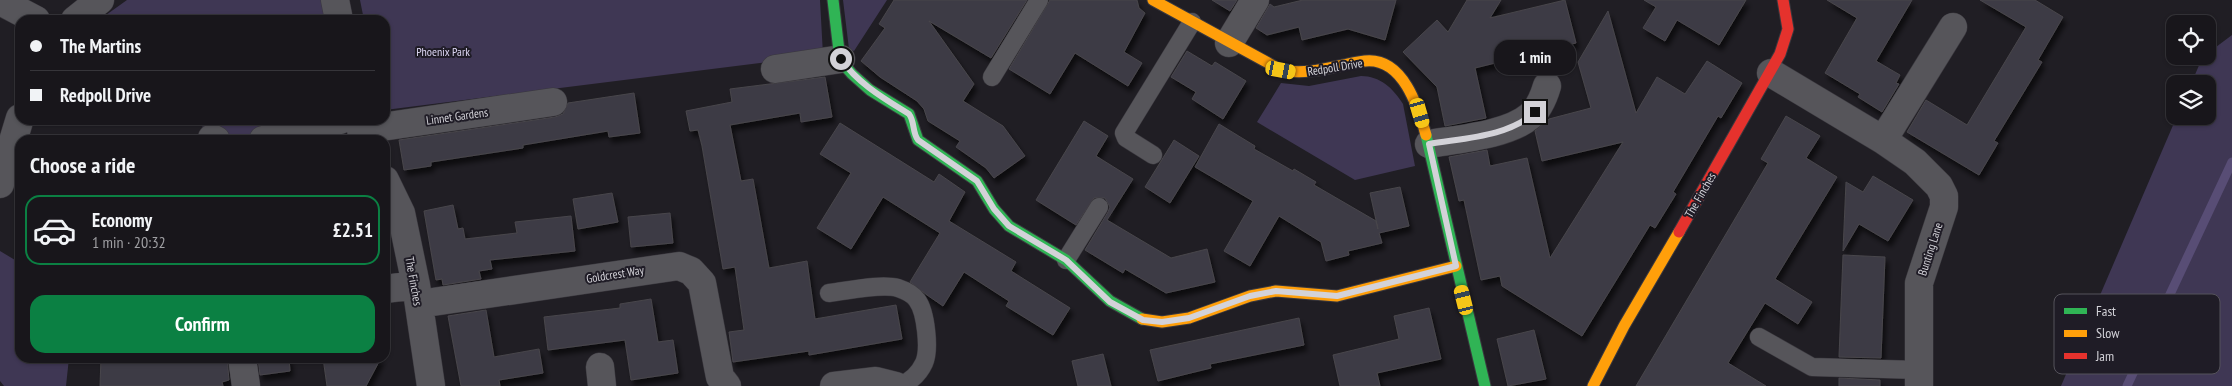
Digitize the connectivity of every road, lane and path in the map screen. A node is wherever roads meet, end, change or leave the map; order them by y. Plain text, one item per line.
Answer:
1 (100, 0) edge
2 (336, 0) edge
3 (833, 0) edge
4 (1039, 0) edge
5 (1152, 0) edge
6 (1255, 0) edge
7 (1782, 0) edge
8 (0, 1) edge
9 (27, 15) edge
10 (81, 15) edge
11 (338, 15) edge
12 (1192, 22) junction
13 (1952, 27) dead end
14 (1229, 43) junction
15 (841, 59) junction
16 (775, 70) dead end
17 (1771, 73) junction
18 (992, 77) dead end
19 (1547, 86) dead end
20 (553, 102) dead end
21 (390, 124) edge
22 (18, 125) edge
23 (379, 125) edge
24 (356, 128) edge
25 (302, 135) edge
26 (1883, 140) junction
27 (1429, 144) junction
28 (1153, 154) dead end
29 (0, 184) edge
30 (390, 191) edge
31 (1098, 207) dead end
32 (1066, 260) junction
33 (1456, 266) junction
34 (390, 290) edge
35 (829, 293) dead end
36 (417, 294) junction
37 (1759, 337) dead end
38 (243, 363) edge
39 (1919, 378) edge
40 (721, 385) edge
41 (246, 386) edge
42 (431, 386) edge
43 (834, 386) edge
44 (898, 386) edge
45 (1485, 386) edge
46 (1593, 386) edge

1 - 10 street
2 - 11 street
3 - 15 street
4 - 18 lane
5 - 12 street, Redpoll Drive
6 - 14 street
7 - 17 street, The Finches
8 - 9 street
12 - 14 street, Redpoll Drive
12 - 28 lane
13 - 26 street
14 - 27 street, Redpoll Drive
15 - 16 street
15 - 32 street
17 - 26 street, Bunting Lane
17 - 46 street, The Finches
19 - 27 street
20 - 21 street, Linnet Gardens
22 - 29 street
23 - 24 street, Linnet Gardens
24 - 25 street, Linnet Gardens
26 - 39 street, Bunting Lane
27 - 33 street, Redpoll Drive
30 - 36 street, The Finches
31 - 32 lane
32 - 33 street
33 - 45 street, Redpoll Drive
34 - 36 street, Goldcrest Way
35 - 44 lane
36 - 40 street, Goldcrest Way
36 - 42 street, The Finches
37 - 39 lane
38 - 41 street
43 - 44 street

